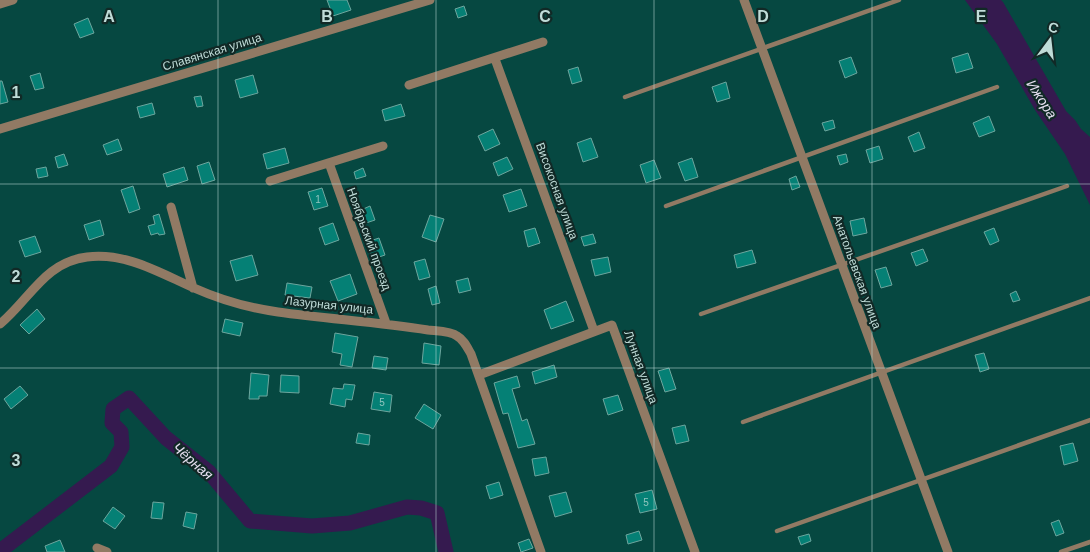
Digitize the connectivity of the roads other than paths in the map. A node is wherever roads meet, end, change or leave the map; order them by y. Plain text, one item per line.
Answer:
1 (13, 0) edge
2 (430, 0) edge
3 (744, 0) edge
4 (899, 0) edge
5 (0, 4) edge
6 (543, 42) dead end
7 (761, 48) junction
8 (495, 58) junction
9 (409, 84) dead end
10 (998, 87) dead end
11 (625, 97) dead end
12 (0, 129) edge
13 (383, 146) dead end
14 (801, 158) junction
15 (329, 163) junction
16 (270, 182) dead end
17 (1067, 186) dead end
18 (666, 206) dead end
19 (172, 208) dead end
20 (841, 265) junction
21 (193, 288) junction
22 (1090, 298) edge
23 (700, 314) dead end
24 (386, 323) junction
25 (0, 324) edge
26 (594, 331) junction
27 (881, 372) junction
28 (479, 375) junction
29 (1090, 420) edge
30 (743, 422) dead end
31 (921, 480) junction
32 (777, 531) dead end
33 (1090, 542) edge
34 (97, 548) dead end
35 (107, 552) edge
36 (541, 552) edge
37 (696, 552) edge
38 (948, 552) edge
39 (1061, 552) edge

1 - 5 street
2 - 12 street, Славянская улица
3 - 7 street, Анатольевская улица
4 - 7 lane
6 - 8 street
7 - 11 lane
7 - 14 street, Анатольевская улица
8 - 9 street
8 - 26 street, Високосная улица
10 - 14 lane
13 - 15 street
14 - 18 lane
14 - 20 street, Анатольевская улица
15 - 16 street
15 - 24 street, Ноябрьский проезд
17 - 20 lane
19 - 21 street
20 - 23 lane
20 - 27 street, Анатольевская улица
21 - 24 street, Лазурная улица
21 - 25 street, Лазурная улица
22 - 27 lane
24 - 28 street, Лазурная улица
26 - 28 street, Лунная улица
26 - 37 street, Лунная улица
27 - 30 lane
27 - 31 street, Анатольевская улица
28 - 36 street, Лазурная улица
29 - 31 lane
31 - 32 lane
31 - 38 street, Анатольевская улица
33 - 39 lane
34 - 35 street

